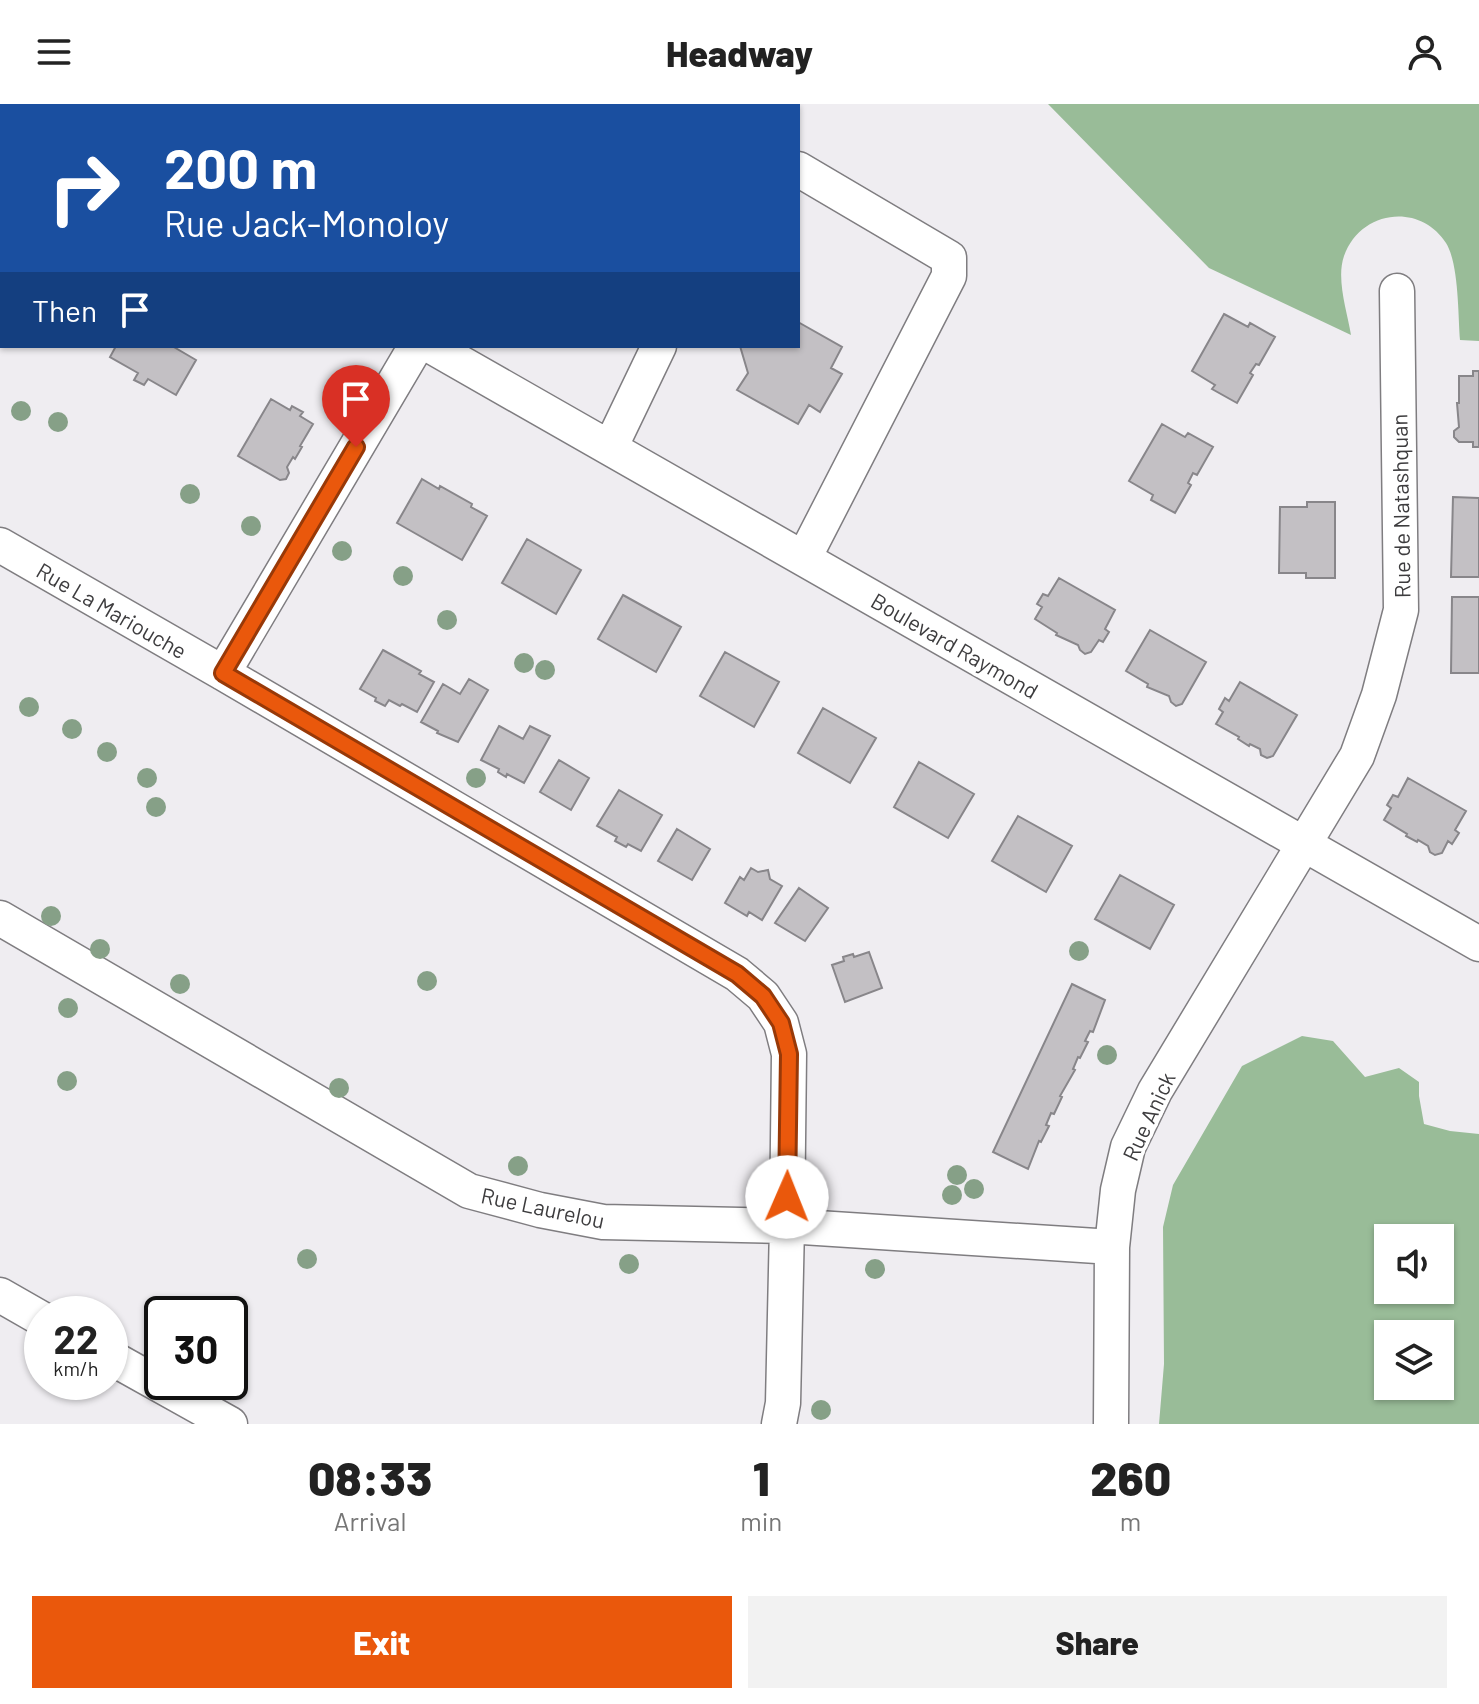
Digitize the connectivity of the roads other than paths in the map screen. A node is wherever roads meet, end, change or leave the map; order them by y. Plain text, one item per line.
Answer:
1 (800, 170) edge
2 (1397, 291) dead end
3 (415, 348) edge
4 (435, 348) edge
5 (658, 348) edge
6 (610, 448) junction
7 (0, 545) edge
8 (804, 558) junction
9 (223, 673) junction
10 (1304, 844) junction
11 (0, 918) edge
12 (1479, 944) edge
13 (787, 1226) junction
14 (1112, 1247) junction
15 (0, 1295) edge
16 (24, 1309) edge
17 (128, 1367) edge
18 (230, 1424) edge
19 (779, 1424) edge
20 (1111, 1424) edge

1 - 8 street
2 - 10 street, Rue de Natashquan
3 - 9 street
4 - 6 street, Boulevard Raymond
5 - 6 street
6 - 8 street, Boulevard Raymond
7 - 9 street, Rue La Mariouche
8 - 10 street, Boulevard Raymond
9 - 13 street, Rue La Mariouche
10 - 12 street, Boulevard Raymond
10 - 14 street, Rue Anick
11 - 13 street, Rue Laurelou
13 - 14 street, Rue Laurelou
13 - 19 street, Rue La Mariouche
14 - 20 street, Rue Anick
15 - 16 street
17 - 18 street

